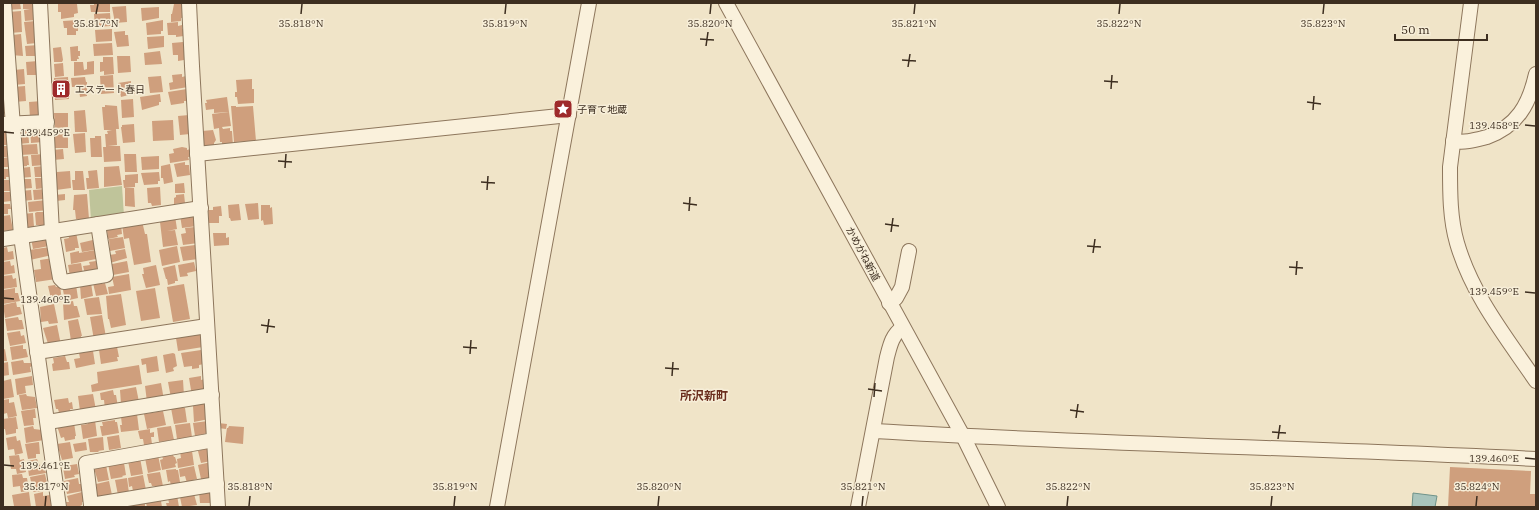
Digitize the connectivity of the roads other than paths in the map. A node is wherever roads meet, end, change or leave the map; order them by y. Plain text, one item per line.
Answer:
1 (4, 3) edge
2 (40, 3) edge
3 (189, 3) edge
4 (589, 3) edge
5 (726, 3) edge
6 (1471, 3) edge
7 (1536, 77) edge
8 (569, 115) junction
9 (46, 122) junction
10 (7, 124) edge
11 (1453, 141) junction
12 (197, 154) junction
13 (201, 208) junction
14 (98, 224) junction
15 (52, 232) junction
16 (21, 236) junction
17 (3, 239) edge
18 (909, 251) dead end
19 (889, 303) junction
20 (207, 326) junction
21 (902, 328) junction
22 (37, 352) junction
23 (1536, 380) edge
24 (212, 395) junction
25 (48, 422) junction
26 (874, 431) junction
27 (962, 436) junction
28 (214, 440) junction
29 (1536, 459) edge
30 (217, 484) junction
31 (60, 507) edge
32 (218, 507) edge
33 (497, 507) edge
34 (858, 507) edge
35 (998, 507) edge

1 - 10 street
2 - 9 street
3 - 12 street
4 - 8 street
5 - 19 street, かめがね新道
6 - 11 street
7 - 11 street
8 - 12 street
8 - 33 street
9 - 10 street
9 - 15 street
10 - 16 street
11 - 23 street
12 - 13 street
13 - 14 street
13 - 20 street
14 - 15 street
14 - 15 street
15 - 16 street
16 - 17 street
16 - 22 street
18 - 19 street
19 - 21 street, かめがね新道
20 - 22 street
20 - 24 street
21 - 26 street
21 - 27 street, かめがね新道
22 - 25 street
24 - 25 street
24 - 28 street
25 - 31 street
26 - 27 street
26 - 34 street
27 - 29 street
27 - 35 street, かめがね新道
28 - 30 street
28 - 30 street
30 - 32 street

